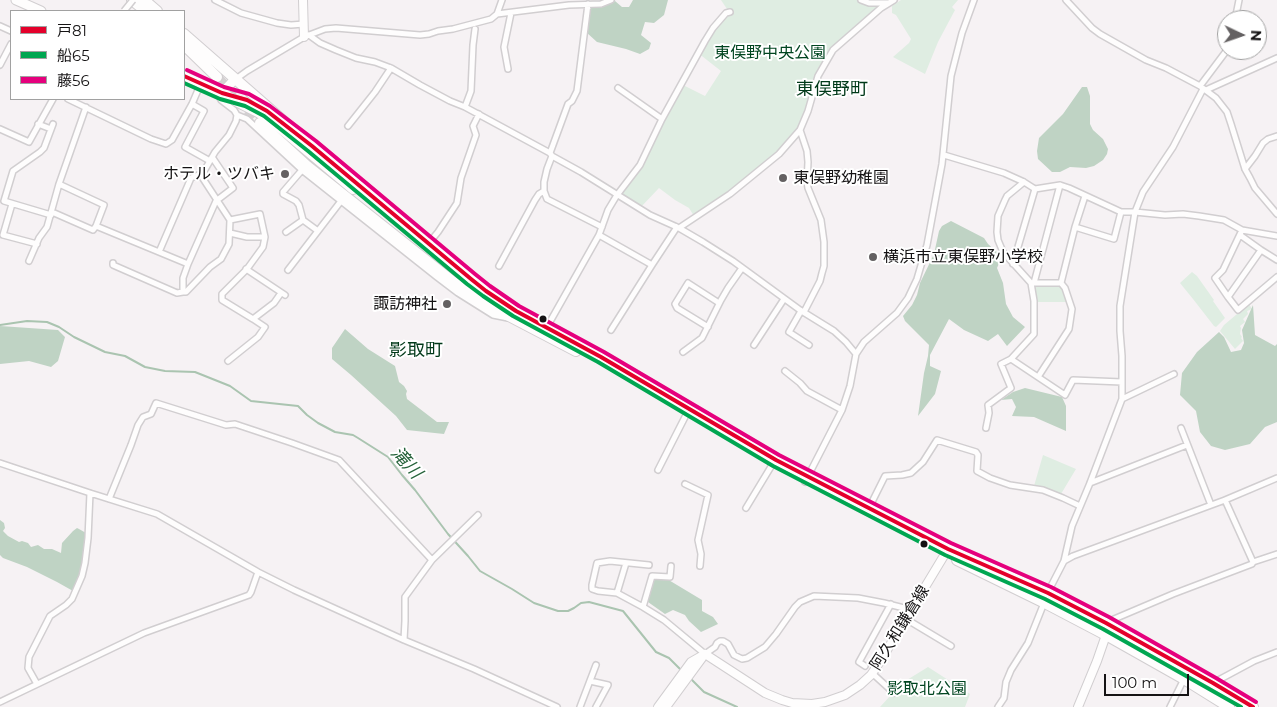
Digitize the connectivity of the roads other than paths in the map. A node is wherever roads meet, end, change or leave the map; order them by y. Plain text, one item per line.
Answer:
1 (16, 0) edge
2 (132, 0) edge
3 (144, 0) edge
4 (216, 0) edge
5 (303, 0) edge
6 (502, 0) edge
7 (611, 0) edge
8 (861, 0) edge
9 (894, 0) edge
10 (974, 0) edge
11 (1068, 1) edge
12 (888, 3) junction
13 (588, 4) junction
14 (29, 9) edge
15 (145, 10) edge
16 (156, 10) edge
17 (730, 12) dead end
18 (511, 13) junction
19 (497, 14) junction
20 (304, 24) junction
21 (475, 29) dead end
22 (185, 35) edge
23 (306, 36) junction
24 (185, 45) edge
25 (10, 46) edge
26 (1277, 58) edge
27 (1221, 60) edge
28 (0, 65) edge
29 (391, 68) junction
30 (508, 70) dead end
31 (185, 76) edge
32 (217, 77) tunnel mouth
33 (235, 79) junction
34 (201, 83) junction
35 (618, 88) dead end
36 (1203, 88) junction
37 (222, 93) junction
38 (52, 100) edge
39 (70, 100) edge
40 (192, 104) junction
41 (86, 107) junction
42 (465, 107) junction
43 (479, 114) junction
44 (237, 115) junction
45 (662, 119) junction
46 (260, 123) tunnel mouth
47 (38, 124) junction
48 (348, 126) dead end
49 (0, 129) edge
50 (800, 130) junction
51 (1277, 136) edge
52 (271, 138) junction
53 (312, 146) junction
54 (551, 155) junction
55 (944, 155) junction
56 (211, 159) junction
57 (1245, 169) junction
58 (302, 170) junction
59 (200, 174) junction
60 (1024, 182) junction
61 (59, 184) junction
62 (1060, 185) junction
63 (1036, 189) junction
64 (544, 191) junction
65 (617, 195) junction
66 (1085, 196) junction
67 (216, 200) junction
68 (341, 201) junction
69 (12, 204) junction
70 (1121, 212) junction
71 (1135, 212) junction
72 (52, 214) junction
73 (1277, 214) edge
74 (230, 220) junction
75 (303, 220) junction
76 (96, 226) junction
77 (602, 227) junction
78 (1075, 227) junction
79 (678, 228) junction
80 (318, 231) junction
81 (230, 232) junction
82 (286, 232) dead end
83 (1241, 232) junction
84 (599, 235) junction
85 (1277, 236) edge
86 (265, 237) junction
87 (37, 244) junction
88 (428, 244) junction
89 (1261, 250) junction
90 (159, 252) junction
91 (1277, 260) edge
92 (28, 261) dead end
93 (112, 263) dead end
94 (188, 264) junction
95 (1012, 264) junction
96 (652, 265) junction
97 (499, 266) dead end
98 (742, 268) junction
99 (246, 269) junction
100 (288, 270) dead end
101 (1277, 277) edge
102 (1032, 283) junction
103 (1061, 283) junction
104 (183, 292) junction
105 (1228, 296) junction
106 (784, 299) junction
107 (719, 303) junction
108 (802, 311) junction
109 (513, 318) junction
110 (253, 319) junction
111 (708, 327) junction
112 (547, 328) junction
113 (611, 330) dead end
114 (754, 345) dead end
115 (809, 345) dead end
116 (683, 352) dead end
117 (856, 354) junction
118 (1011, 359) junction
119 (228, 361) dead end
120 (785, 371) dead end
121 (1174, 374) dead end
122 (1038, 377) junction
123 (1122, 382) junction
124 (1122, 399) junction
125 (842, 410) junction
126 (686, 415) junction
127 (986, 428) dead end
128 (1181, 428) dead end
129 (1187, 445) junction
130 (0, 463) edge
131 (772, 465) junction
132 (658, 470) dead end
133 (1277, 478) edge
134 (806, 480) junction
135 (1090, 483) junction
136 (685, 484) dead end
137 (90, 493) junction
138 (109, 499) junction
139 (1225, 500) junction
140 (1211, 504) junction
141 (1080, 506) junction
142 (746, 508) dead end
143 (869, 509) junction
144 (478, 515) dead end
145 (946, 552) junction
146 (1277, 554) edge
147 (432, 560) junction
148 (1064, 561) junction
149 (1253, 562) junction
150 (626, 563) junction
151 (649, 565) dead end
152 (671, 566) dead end
153 (700, 566) dead end
154 (258, 572) junction
155 (617, 594) junction
156 (1045, 599) junction
157 (891, 604) junction
158 (643, 606) junction
159 (912, 610) junction
160 (906, 619) junction
161 (1109, 624) junction
162 (1106, 635) junction
163 (404, 640) junction
164 (951, 646) dead end
165 (1277, 652) edge
166 (705, 654) junction
167 (596, 665) dead end
168 (865, 666) dead end
169 (872, 673) junction
170 (1184, 679) junction
171 (590, 681) junction
172 (1213, 683) junction
173 (37, 684) junction
174 (894, 693) dead end
175 (0, 702) edge
176 (557, 707) edge
177 (580, 707) edge
178 (596, 707) edge
179 (658, 707) edge
180 (666, 707) edge
181 (998, 707) edge
182 (1078, 707) edge
183 (1170, 707) edge
184 (1229, 707) edge
185 (1253, 707) edge

1 - 14 main road
2 - 15 highway
3 - 16 highway
4 - 20 street
5 - 20 main road
6 - 19 street
7 - 13 street
8 - 12 street
9 - 12 street
10 - 55 street
11 - 36 street
12 - 50 street
13 - 18 street
13 - 54 street
17 - 45 street
18 - 19 street
18 - 30 street
19 - 23 street
20 - 23 main road
21 - 42 street
22 - 33 highway
23 - 29 street
23 - 33 street
24 - 32 highway
25 - 28 street
26 - 36 street
27 - 36 street
29 - 42 street
29 - 48 street
31 - 34 main road
33 - 37 main road
33 - 53 highway
34 - 37 main road
34 - 40 street
35 - 45 street
36 - 57 street
36 - 71 street
37 - 44 street
37 - 53 highway
37 - 109 highway
38 - 47 street
39 - 41 street
40 - 41 street
40 - 56 street
41 - 61 street
42 - 43 street
43 - 54 street
43 - 88 street
44 - 52 street
44 - 56 street
45 - 65 street
46 - 52 highway
47 - 49 street
47 - 69 street
50 - 79 street
50 - 108 street
51 - 57 street
52 - 58 street
52 - 109 highway
53 - 88 highway
54 - 64 street
54 - 65 street
55 - 60 street
55 - 117 street
56 - 59 street
56 - 67 street
57 - 73 street
58 - 68 street
58 - 75 street
59 - 67 street
59 - 90 street
60 - 63 street
60 - 95 street
61 - 72 street
61 - 76 street
62 - 63 street
62 - 66 street
62 - 102 street
63 - 95 street
64 - 77 street
64 - 97 street
65 - 77 street
65 - 79 street
66 - 70 street
66 - 78 street
67 - 74 street
67 - 94 street
68 - 80 street
68 - 109 street
69 - 72 street
69 - 87 street
70 - 71 street
70 - 78 street
71 - 83 street
71 - 123 street
72 - 76 street
72 - 87 street
74 - 81 street
74 - 86 street
75 - 80 street
75 - 82 street
76 - 90 street
77 - 84 street
78 - 103 street
79 - 96 street
79 - 98 street
80 - 100 street
81 - 86 street
81 - 104 street
83 - 85 street
83 - 89 street
83 - 105 street
84 - 96 street
84 - 112 street
86 - 99 street
87 - 92 street
88 - 112 highway
89 - 91 street
89 - 105 street
90 - 94 street
93 - 104 street
94 - 104 street
95 - 102 street
96 - 113 street
98 - 106 street
98 - 107 street
99 - 110 street
99 - 110 street
101 - 105 street
102 - 103 street
102 - 118 street
103 - 122 street
106 - 108 street
106 - 114 street
107 - 111 street
107 - 111 street
108 - 115 street
108 - 117 street
109 - 126 highway
110 - 119 street
111 - 116 street
112 - 134 highway
117 - 125 street
118 - 122 street
118 - 127 street
120 - 125 street
121 - 124 street
122 - 123 street
123 - 124 street
124 - 135 street
125 - 134 street
126 - 131 highway
126 - 132 street
128 - 129 street
129 - 135 street
129 - 140 street
130 - 137 street
131 - 134 highway
131 - 142 street
133 - 139 street
134 - 143 highway
134 - 145 highway
135 - 141 street
136 - 153 street
137 - 138 street
137 - 173 street
138 - 147 street
138 - 154 street
139 - 140 street
139 - 149 street
140 - 148 street
141 - 143 street
141 - 148 street
143 - 145 highway
144 - 147 street
145 - 156 highway
145 - 159 main road, 阿久和鎌倉線
146 - 149 street
147 - 163 street
148 - 156 street
149 - 161 street
150 - 151 street
150 - 155 street
150 - 155 street
152 - 158 street
154 - 163 street
154 - 173 street
155 - 158 street
156 - 161 highway
156 - 162 highway
156 - 181 street
157 - 159 street
157 - 166 street
157 - 168 street
158 - 166 street
159 - 160 main road, 阿久和鎌倉線
160 - 164 street
160 - 169 main road, 阿久和鎌倉線
161 - 162 main road
161 - 172 highway
162 - 170 highway
162 - 182 main road
163 - 176 street
165 - 172 street
166 - 169 main road, 阿久和鎌倉線
166 - 179 main road
166 - 180 main road
167 - 171 street
169 - 174 street
170 - 183 street
170 - 184 highway
171 - 177 street
171 - 178 street
172 - 185 highway
173 - 175 street

